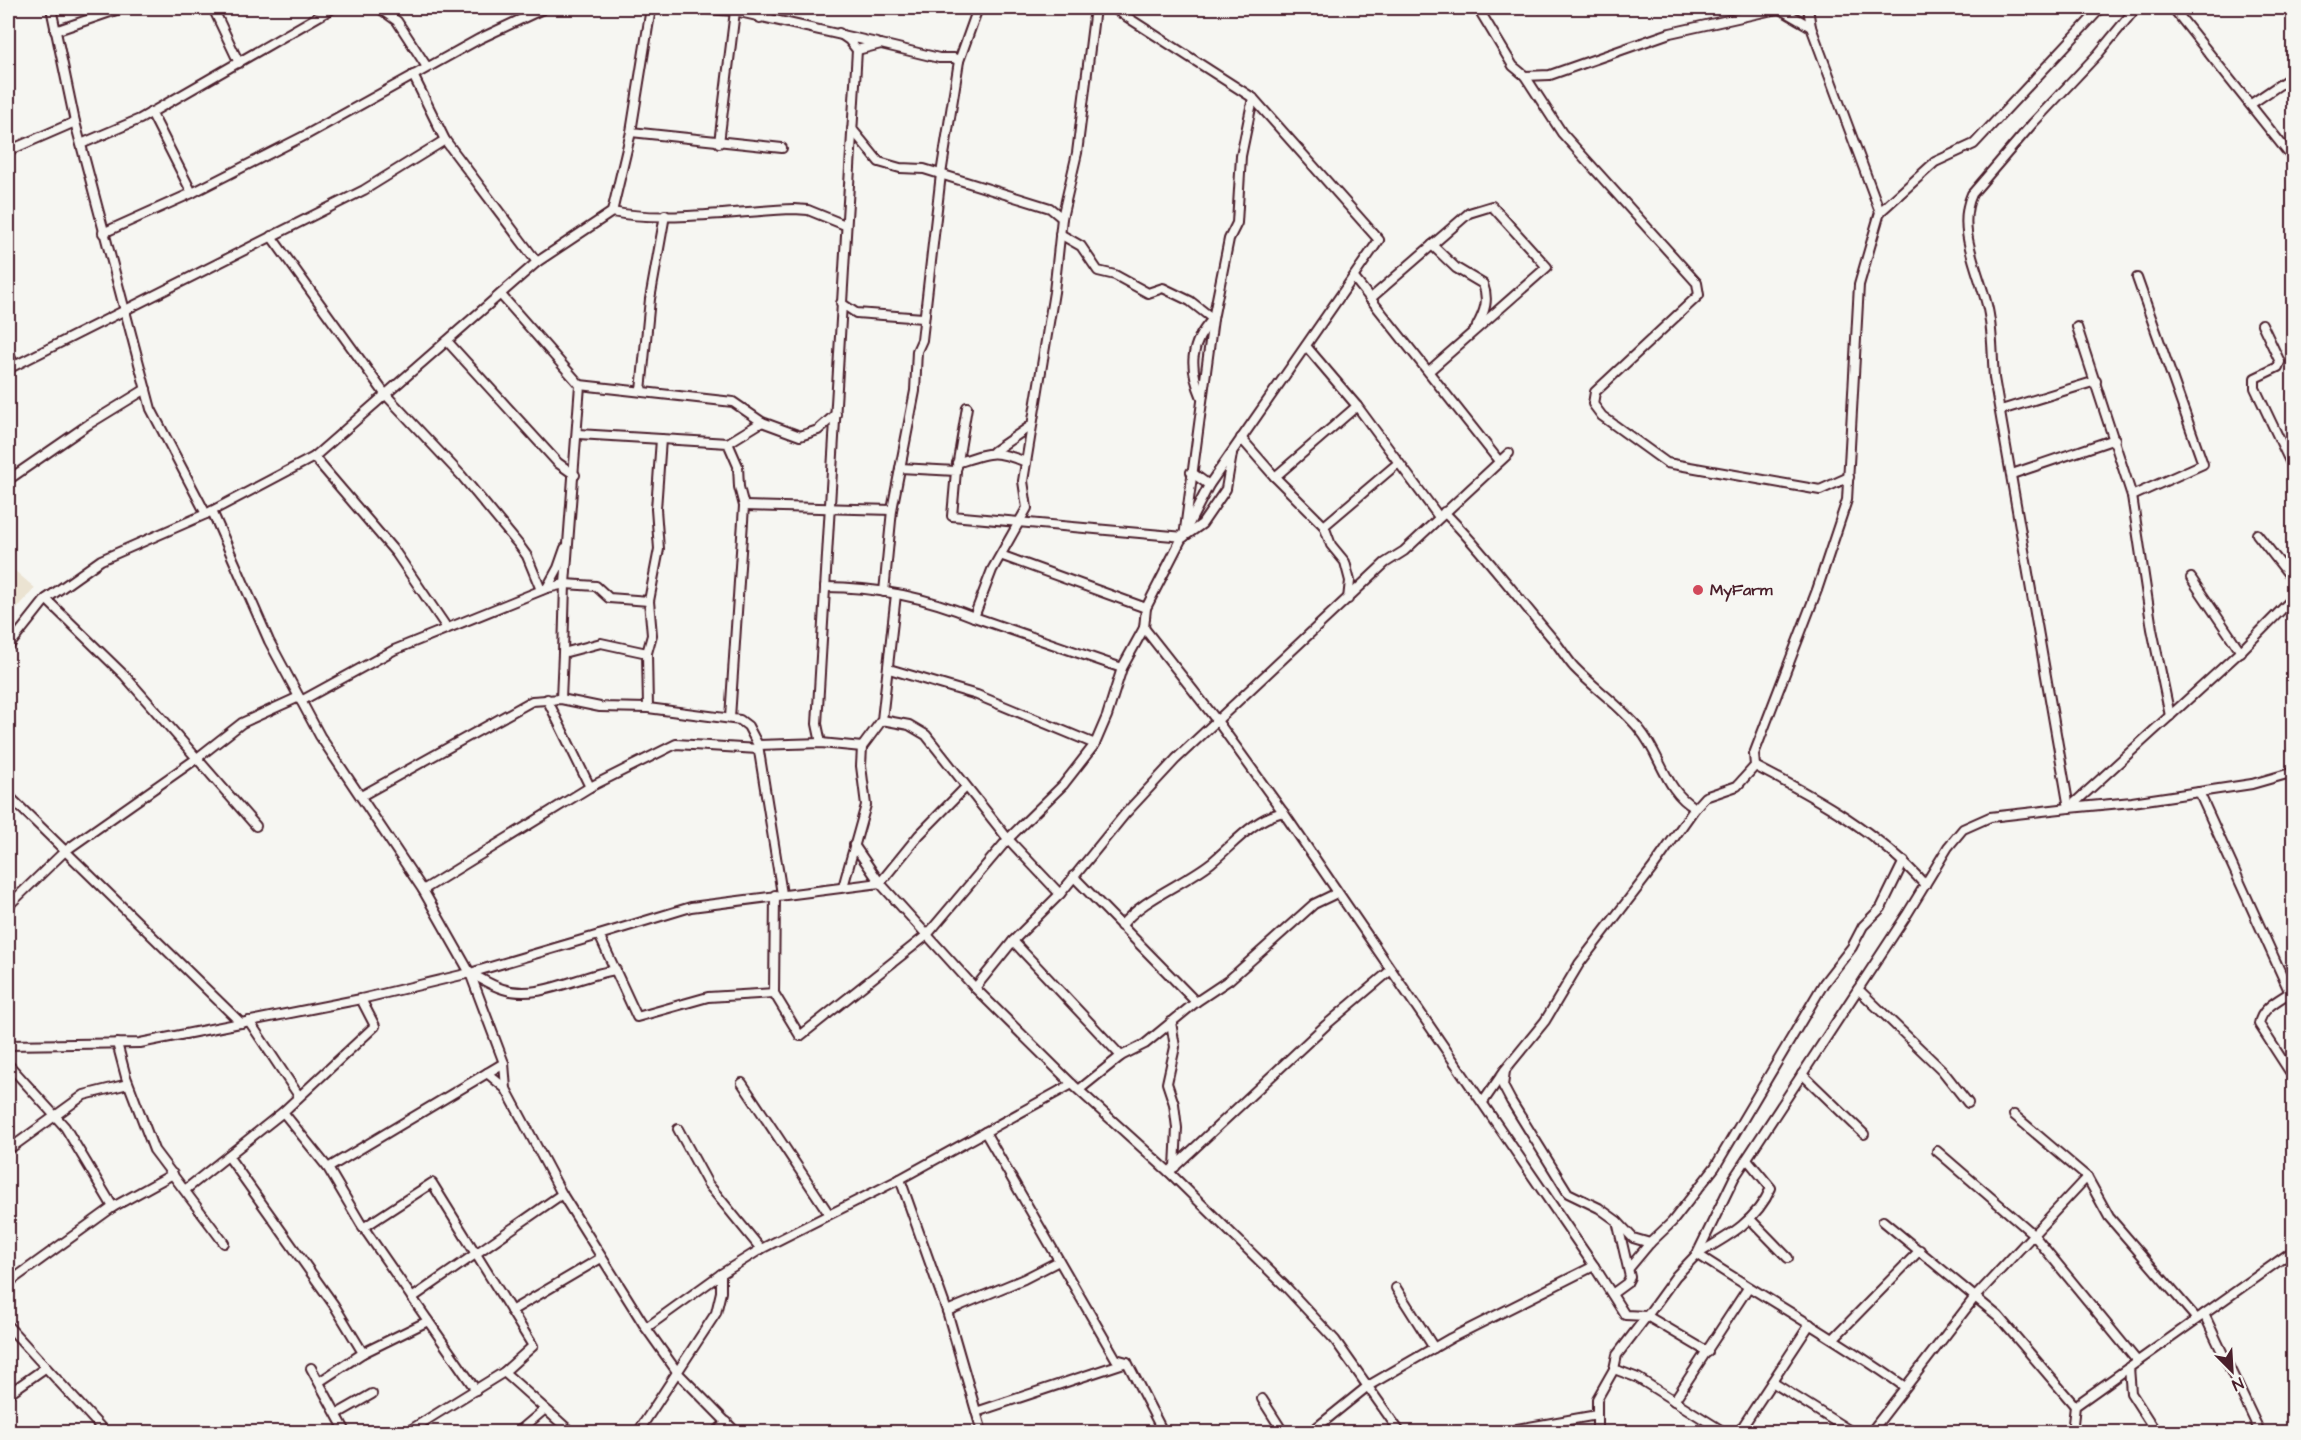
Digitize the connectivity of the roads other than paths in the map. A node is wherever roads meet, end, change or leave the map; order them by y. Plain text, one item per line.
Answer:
1 (51, 8) edge
2 (122, 8) edge
3 (213, 8) edge
4 (333, 8) edge
5 (379, 8) edge
6 (545, 8) edge
7 (653, 8) edge
8 (691, 8) edge
9 (723, 8) edge
10 (776, 8) edge
11 (978, 8) edge
12 (1095, 8) edge
13 (1113, 8) edge
14 (1478, 8) edge
15 (1781, 8) edge
16 (1808, 8) edge
17 (2101, 8) edge
18 (2136, 8) edge
19 (2173, 8) edge
20 (735, 11) junction
21 (760, 18) junction
22 (1811, 27) junction
23 (55, 31) junction
24 (839, 33) junction
25 (881, 44) junction
26 (857, 50) junction
27 (959, 61) junction
28 (239, 63) junction
29 (427, 67) junction
30 (413, 75) junction
31 (2294, 75) edge
32 (1525, 76) junction
33 (1253, 98) junction
34 (2251, 104) junction
35 (151, 112) junction
36 (75, 122) junction
37 (852, 129) junction
38 (632, 132) junction
39 (445, 140) junction
40 (719, 142) junction
41 (81, 144) junction
42 (782, 148) dead end
43 (8, 151) edge
44 (2294, 160) edge
45 (941, 174) junction
46 (192, 193) junction
47 (612, 212) junction
48 (1880, 212) junction
49 (665, 215) junction
50 (1062, 218) junction
51 (845, 225) junction
52 (103, 233) junction
53 (1060, 234) junction
54 (271, 236) junction
55 (1432, 245) junction
56 (537, 262) junction
57 (1354, 278) junction
58 (2137, 278) dead end
59 (501, 295) junction
60 (1370, 299) junction
61 (841, 303) junction
62 (126, 309) junction
63 (856, 313) junction
64 (923, 318) junction
65 (1214, 319) junction
66 (841, 321) junction
67 (2262, 324) dead end
68 (2077, 327) dead end
69 (1475, 331) junction
70 (447, 341) junction
71 (1306, 346) junction
72 (8, 352) edge
73 (11, 367) edge
74 (1429, 371) junction
75 (2096, 381) junction
76 (580, 385) junction
77 (146, 389) junction
78 (641, 391) junction
79 (385, 394) junction
80 (1202, 400) junction
81 (1357, 406) junction
82 (967, 407) dead end
83 (2001, 410) junction
84 (836, 414) junction
85 (762, 422) junction
86 (1032, 425) junction
87 (578, 434) junction
88 (1241, 438) junction
89 (662, 439) junction
90 (2115, 439) junction
91 (728, 443) junction
92 (1232, 451) junction
93 (993, 452) junction
94 (1509, 453) dead end
95 (314, 457) junction
96 (1499, 460) junction
97 (1026, 462) junction
98 (1397, 464) junction
99 (957, 467) junction
100 (900, 468) junction
101 (2294, 470) edge
102 (1191, 472) junction
103 (2012, 474) junction
104 (574, 475) junction
105 (1275, 477) junction
106 (1848, 477) junction
107 (8, 480) edge
108 (1209, 485) junction
109 (2132, 496) junction
110 (744, 506) junction
111 (831, 507) junction
112 (892, 510) junction
113 (209, 512) junction
114 (1442, 514) junction
115 (1019, 521) junction
116 (1324, 526) junction
117 (569, 533) junction
118 (2258, 534) dead end
119 (1184, 537) junction
120 (1003, 556) junction
121 (2191, 578) dead end
122 (2294, 581) edge
123 (565, 584) junction
124 (825, 587) junction
125 (544, 589) junction
126 (884, 592) junction
127 (896, 594) junction
128 (2294, 597) edge
129 (46, 598) junction
130 (1348, 599) junction
131 (649, 601) junction
132 (1146, 609) junction
133 (974, 617) junction
134 (447, 628) junction
135 (1144, 628) junction
136 (8, 647) edge
137 (2241, 652) junction
138 (562, 653) junction
139 (647, 653) junction
140 (1122, 668) junction
141 (889, 669) junction
142 (300, 699) junction
143 (547, 699) junction
144 (561, 699) junction
145 (648, 708) junction
146 (2170, 716) junction
147 (730, 718) junction
148 (882, 720) junction
149 (1218, 722) junction
150 (821, 743) junction
151 (1095, 744) junction
152 (758, 747) junction
153 (862, 747) junction
154 (196, 759) junction
155 (1755, 766) junction
156 (2294, 772) edge
157 (591, 787) junction
158 (966, 787) junction
159 (2199, 792) junction
160 (8, 795) edge
161 (363, 795) junction
162 (1695, 808) junction
163 (2068, 808) junction
164 (1283, 812) junction
165 (256, 825) dead end
166 (1008, 839) junction
167 (854, 845) junction
168 (65, 851) junction
169 (1904, 861) junction
170 (1073, 876) junction
171 (880, 883) junction
172 (1925, 885) junction
173 (843, 887) junction
174 (423, 890) junction
175 (1337, 892) junction
176 (779, 894) junction
177 (1060, 894) junction
178 (8, 906) edge
179 (1121, 926) junction
180 (927, 934) junction
181 (599, 935) junction
182 (1012, 941) junction
183 (616, 970) junction
184 (1391, 970) junction
185 (470, 973) junction
186 (975, 988) junction
187 (1858, 989) junction
188 (2292, 992) edge
189 (774, 993) junction
190 (361, 999) junction
191 (1196, 1002) junction
192 (245, 1022) junction
193 (1171, 1022) junction
194 (117, 1043) junction
195 (8, 1046) edge
196 (1121, 1056) junction
197 (504, 1063) junction
198 (8, 1064) edge
199 (1505, 1070) junction
200 (487, 1073) junction
201 (1802, 1074) junction
202 (2294, 1078) edge
203 (742, 1083) dead end
204 (128, 1084) junction
205 (1072, 1084) junction
206 (506, 1089) junction
207 (1080, 1089) junction
208 (299, 1096) junction
209 (1483, 1102) junction
210 (1968, 1103) dead end
211 (283, 1112) junction
212 (2014, 1115) dead end
213 (56, 1117) junction
214 (678, 1130) dead end
215 (985, 1132) junction
216 (1864, 1134) dead end
217 (8, 1150) edge
218 (1937, 1151) dead end
219 (228, 1156) junction
220 (1747, 1159) junction
221 (328, 1168) junction
222 (1172, 1169) junction
223 (173, 1174) junction
224 (2086, 1177) junction
225 (900, 1179) junction
226 (185, 1190) junction
227 (562, 1194) junction
228 (113, 1207) junction
229 (829, 1214) junction
230 (1751, 1220) junction
231 (1617, 1221) junction
232 (1883, 1221) dead end
233 (363, 1228) junction
234 (2031, 1233) junction
235 (224, 1243) dead end
236 (1650, 1243) junction
237 (761, 1249) junction
238 (1920, 1250) junction
239 (2294, 1250) edge
240 (476, 1253) junction
241 (1697, 1254) junction
242 (602, 1258) junction
243 (1788, 1258) dead end
244 (1059, 1261) junction
245 (1593, 1266) junction
246 (1630, 1268) junction
247 (721, 1274) junction
248 (8, 1283) edge
249 (1396, 1288) dead end
250 (1748, 1288) junction
251 (1612, 1294) junction
252 (1975, 1297) junction
253 (412, 1298) junction
254 (511, 1311) junction
255 (946, 1311) junction
256 (2204, 1314) junction
257 (1647, 1316) junction
258 (2196, 1318) junction
259 (428, 1321) junction
260 (1810, 1324) junction
261 (8, 1326) edge
262 (646, 1328) junction
263 (1834, 1338) junction
264 (1434, 1348) junction
265 (1708, 1352) junction
266 (363, 1353) junction
267 (2137, 1360) junction
268 (1127, 1362) junction
269 (2128, 1367) junction
270 (45, 1368) junction
271 (311, 1368) dead end
272 (1614, 1369) junction
273 (504, 1372) junction
274 (678, 1373) junction
275 (319, 1382) junction
276 (1772, 1382) junction
277 (1368, 1386) junction
278 (1905, 1387) junction
279 (476, 1390) junction
280 (8, 1394) edge
281 (372, 1394) dead end
282 (1262, 1399) dead end
283 (1674, 1401) junction
284 (2075, 1406) junction
285 (544, 1410) junction
286 (976, 1412) junction
287 (337, 1414) junction
288 (1597, 1415) junction
289 (727, 1422) junction
290 (1517, 1428) dead end
291 (105, 1432) edge
292 (346, 1432) edge
293 (407, 1432) edge
294 (518, 1432) edge
295 (571, 1432) edge
296 (638, 1432) edge
297 (716, 1432) edge
298 (736, 1432) edge
299 (982, 1432) edge
300 (1163, 1432) edge
301 (1283, 1432) edge
302 (1311, 1432) edge
303 (1400, 1432) edge
304 (1597, 1432) edge
305 (1725, 1432) edge
306 (1739, 1432) edge
307 (1852, 1432) edge
308 (1871, 1432) edge
309 (2071, 1432) edge
310 (2156, 1432) edge
311 (2260, 1432) edge

1 - 23 street
2 - 23 street
3 - 28 street
4 - 28 street
5 - 29 street
6 - 29 street
7 - 38 street
8 - 9 street
9 - 20 street
10 - 21 street
11 - 27 street
12 - 50 street
13 - 33 street
14 - 32 street
15 - 22 street
15 - 32 street
16 - 22 street
17 - 48 street
18 - 83 street
19 - 34 street
20 - 21 street
20 - 40 street
21 - 24 street
22 - 48 street
23 - 36 street
24 - 25 street
24 - 26 street
25 - 26 street
25 - 27 street
26 - 37 street
27 - 45 street
28 - 35 street
29 - 30 street
30 - 39 street
30 - 46 street
31 - 34 street
32 - 106 street
33 - 57 street
33 - 65 street
34 - 44 street
35 - 41 street
35 - 46 street
36 - 41 street
36 - 43 street
37 - 45 street
37 - 51 street
38 - 40 street
38 - 47 street
39 - 54 street
39 - 56 street
40 - 42 street
41 - 52 street
45 - 50 street
45 - 64 street
46 - 52 street
47 - 49 street
47 - 56 street
48 - 106 street
49 - 51 street
49 - 78 street
50 - 53 street
51 - 61 street
52 - 62 street
53 - 65 street
53 - 86 street
54 - 62 street
54 - 79 street
55 - 60 street
55 - 69 street
55 - 69 street
56 - 59 street
57 - 60 street
57 - 71 street
58 - 109 street
59 - 70 street
59 - 76 street
60 - 74 street
61 - 63 street
61 - 66 street
62 - 73 street
62 - 77 street
63 - 64 street
63 - 66 street
64 - 100 street
65 - 80 street
65 - 80 street
66 - 84 street
67 - 101 street
68 - 75 street
69 - 74 street
70 - 79 street
70 - 104 street
71 - 81 street
71 - 88 street
72 - 73 street
74 - 96 street
75 - 83 street
75 - 90 street
76 - 78 street
76 - 87 street
77 - 107 street
77 - 113 street
78 - 85 street
79 - 95 street
79 - 125 street
80 - 102 street
81 - 98 street
81 - 105 street
82 - 99 street
83 - 103 street
84 - 85 street
84 - 111 street
85 - 91 street
86 - 93 street
86 - 97 street
87 - 89 street
87 - 104 street
88 - 92 street
88 - 105 street
89 - 91 street
89 - 131 street
90 - 103 street
90 - 109 street
91 - 110 street
92 - 108 street
92 - 119 street
93 - 97 street
93 - 99 street
94 - 96 street
95 - 113 street
95 - 134 street
96 - 114 street
97 - 115 street
98 - 114 street
98 - 116 street
99 - 100 street
99 - 115 street
100 - 112 street
102 - 108 street
102 - 119 street
103 - 163 street
104 - 117 street
105 - 116 street
106 - 155 street
108 - 119 street
109 - 146 street
110 - 111 street
110 - 147 street
111 - 112 street
111 - 124 street
112 - 126 street
113 - 129 street
113 - 142 street
114 - 130 street
114 - 162 street
115 - 119 street
115 - 120 street
116 - 130 street
117 - 123 street
117 - 125 street
118 - 122 street
119 - 132 street
120 - 132 street
120 - 133 street
121 - 137 street
123 - 125 street
123 - 131 street
123 - 138 street
124 - 126 street
124 - 150 street
125 - 134 street
126 - 127 street
127 - 133 street
127 - 141 street
128 - 137 street
129 - 136 street
129 - 154 street
130 - 149 street
131 - 139 street
132 - 135 street
133 - 140 street
134 - 142 street
135 - 140 street
135 - 149 street
137 - 146 street
138 - 139 street
138 - 144 street
139 - 145 street
140 - 151 street
141 - 148 street
141 - 151 street
142 - 154 street
142 - 161 street
143 - 144 street
143 - 157 street
143 - 161 street
144 - 145 street
145 - 147 street
146 - 163 street
147 - 152 street
148 - 153 street
148 - 158 street
149 - 164 street
149 - 170 street
150 - 152 street
150 - 153 street
151 - 166 street
152 - 157 street
152 - 176 street
153 - 167 street
154 - 165 street
154 - 168 street
155 - 162 street
155 - 169 street
156 - 159 street
157 - 174 street
158 - 166 street
158 - 171 street
159 - 163 street
159 - 188 street
160 - 168 street
161 - 174 street
162 - 199 street
163 - 172 street
164 - 175 street
164 - 179 street
166 - 177 street
166 - 180 street
167 - 171 street
167 - 173 street
168 - 178 street
168 - 192 street
169 - 172 street
169 - 236 street
170 - 177 street
170 - 179 street
171 - 173 street
171 - 180 street
172 - 187 street
173 - 176 street
174 - 185 street
175 - 184 street
175 - 191 street
176 - 181 street
176 - 189 street
177 - 182 street
179 - 191 street
180 - 186 street
180 - 189 street
181 - 183 street
181 - 185 street
182 - 186 street
182 - 196 street
183 - 185 street
183 - 189 street
184 - 209 street
184 - 222 street
185 - 190 street
185 - 197 street
186 - 205 street
187 - 201 street
187 - 210 street
188 - 202 street
190 - 192 street
190 - 208 street
191 - 193 street
192 - 194 street
192 - 208 street
193 - 196 street
193 - 222 street
194 - 195 street
194 - 204 street
196 - 207 street
197 - 200 street
197 - 206 street
198 - 213 street
199 - 209 street
199 - 231 street
200 - 206 street
200 - 221 street
201 - 216 street
201 - 220 street
203 - 229 street
204 - 213 street
204 - 223 street
205 - 207 street
205 - 215 street
206 - 227 street
207 - 222 street
208 - 211 street
209 - 245 street
211 - 219 street
211 - 221 street
212 - 224 street
213 - 217 street
213 - 228 street
214 - 237 street
215 - 225 street
215 - 244 street
218 - 234 street
219 - 226 street
219 - 266 street
220 - 230 street
220 - 241 street
221 - 233 street
222 - 277 street
223 - 226 street
223 - 228 street
224 - 234 street
224 - 258 street
225 - 229 street
225 - 255 street
226 - 235 street
227 - 240 street
227 - 242 street
228 - 248 street
229 - 237 street
230 - 241 street
230 - 243 street
231 - 236 street
231 - 246 street
232 - 238 street
233 - 240 street
233 - 253 street
234 - 252 street
234 - 267 street
236 - 246 street
237 - 247 street
238 - 252 street
238 - 263 street
239 - 256 street
240 - 253 street
240 - 254 street
241 - 250 street
241 - 257 street
242 - 254 street
242 - 262 street
244 - 255 street
244 - 268 street
245 - 251 street
245 - 264 street
246 - 251 street
247 - 262 street
247 - 274 street
249 - 264 street
250 - 260 street
250 - 265 street
251 - 257 street
252 - 278 street
252 - 284 street
253 - 259 street
254 - 273 street
255 - 286 street
256 - 258 street
256 - 311 street
257 - 265 street
257 - 272 street
258 - 267 street
259 - 266 street
259 - 279 street
260 - 263 street
260 - 276 street
261 - 270 street
262 - 274 street
263 - 278 street
264 - 277 street
265 - 283 street
266 - 275 street
267 - 269 street
268 - 286 street
268 - 300 street
269 - 284 street
269 - 310 street
270 - 280 street
270 - 291 street
271 - 275 street
272 - 283 street
272 - 288 street
273 - 279 street
273 - 285 street
274 - 289 street
274 - 296 street
275 - 287 street
276 - 306 street
276 - 307 street
277 - 302 street
277 - 303 street
278 - 308 street
279 - 293 street
281 - 287 street
282 - 301 street
283 - 305 street
284 - 309 street
285 - 294 street
285 - 295 street
286 - 299 street
287 - 292 street
288 - 290 street
288 - 304 street
289 - 297 street
289 - 298 street

